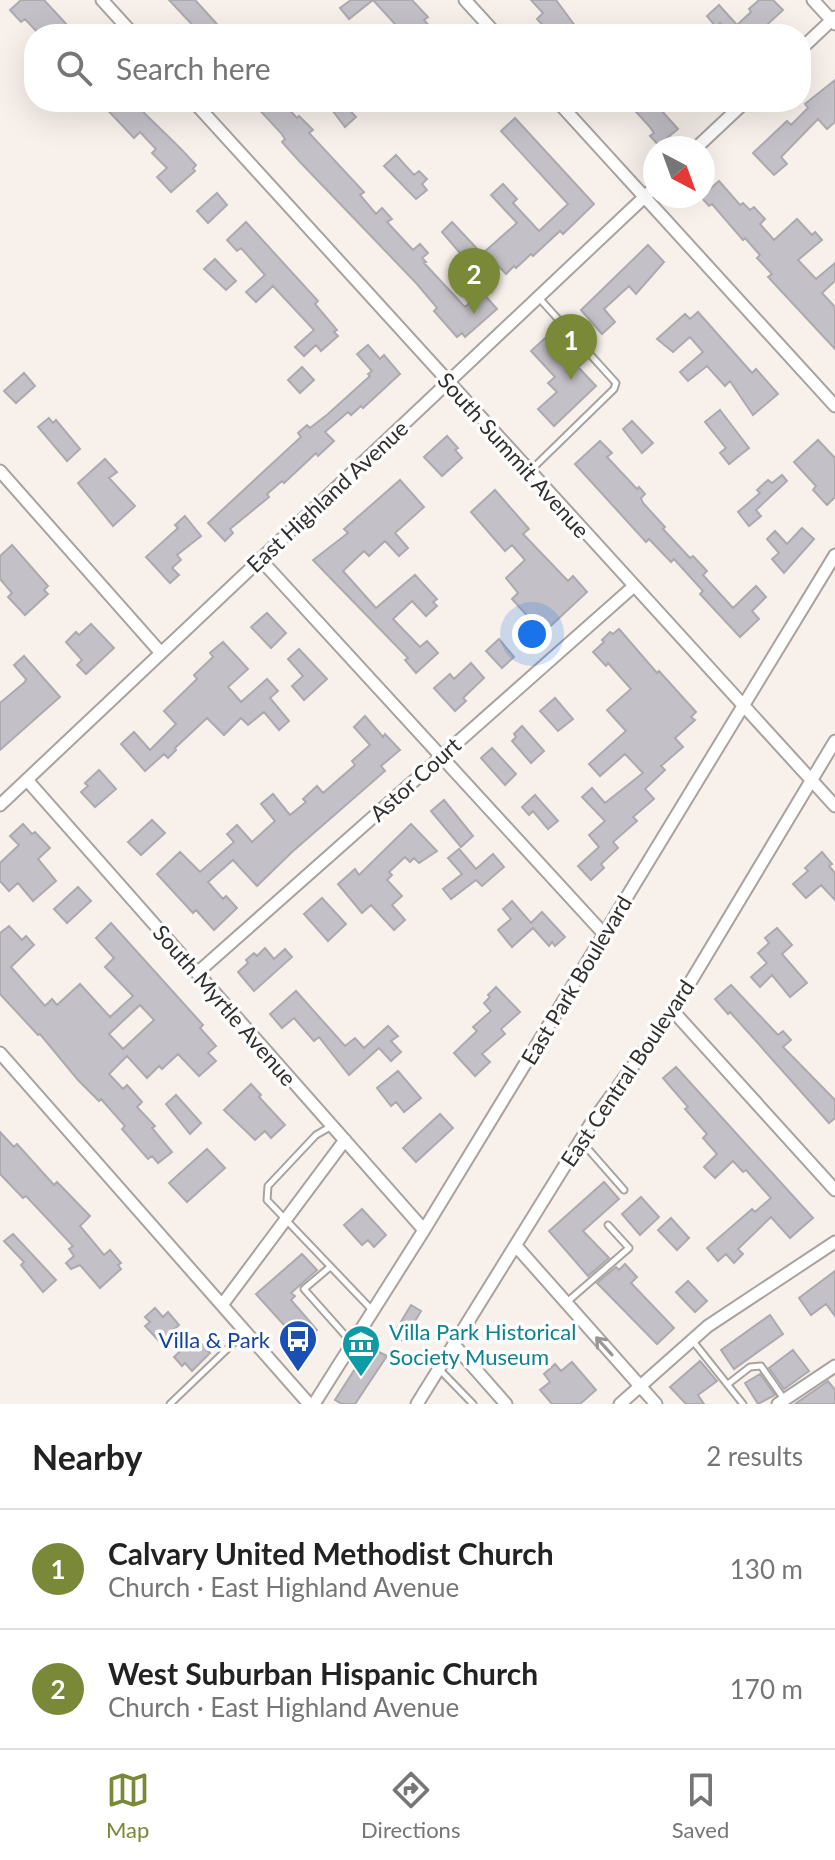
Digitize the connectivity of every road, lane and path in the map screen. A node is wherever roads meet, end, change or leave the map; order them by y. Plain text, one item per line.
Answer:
1 (102, 0) edge
2 (465, 0) edge
3 (813, 0) edge
4 (834, 21) edge
5 (124, 24) edge
6 (487, 24) edge
7 (811, 41) edge
8 (203, 112) edge
9 (567, 112) edge
10 (734, 112) edge
11 (709, 136) edge
12 (643, 196) edge
13 (643, 198) edge
14 (654, 208) edge
15 (538, 297) junction
16 (448, 382) junction
17 (835, 406) edge
18 (0, 471) edge
19 (529, 472) junction
20 (835, 555) edge
21 (260, 559) junction
22 (634, 586) junction
23 (161, 653) junction
24 (743, 705) junction
25 (835, 741) edge
26 (441, 756) junction
27 (27, 780) junction
28 (812, 780) junction
29 (0, 805) edge
30 (835, 806) edge
31 (604, 934) junction
32 (197, 973) junction
33 (673, 1011) junction
34 (0, 1053) edge
35 (332, 1126) junction
36 (345, 1140) junction
37 (580, 1140) junction
38 (624, 1190) dead end
39 (835, 1190) edge
40 (287, 1220) junction
41 (608, 1225) dead end
42 (424, 1230) junction
43 (835, 1242) edge
44 (516, 1246) junction
45 (330, 1267) junction
46 (566, 1303) junction
47 (222, 1305) junction
48 (374, 1312) junction
49 (246, 1332) junction
50 (692, 1340) junction
51 (353, 1344) junction
52 (455, 1346) junction
53 (835, 1366) edge
54 (439, 1370) junction
55 (728, 1384) junction
56 (640, 1386) junction
57 (781, 1402) edge
58 (170, 1404) edge
59 (312, 1404) edge
60 (417, 1404) edge
61 (473, 1404) edge
62 (506, 1404) edge
63 (620, 1404) edge
64 (656, 1404) edge
65 (743, 1404) edge

1 - 5 street
2 - 6 street
3 - 4 street
4 - 7 street
8 - 16 street, South Summit Avenue
9 - 12 street
10 - 11 street
13 - 15 street, East Highland Avenue
14 - 17 street
15 - 16 street, East Highland Avenue
15 - 19 lane
16 - 19 street, South Summit Avenue
16 - 21 street, East Highland Avenue
18 - 23 street
19 - 22 street, South Summit Avenue
20 - 24 street, East Park Boulevard
21 - 23 street, East Highland Avenue
21 - 26 street
22 - 24 street, South Summit Avenue
22 - 26 street, Astor Court
23 - 27 street, East Highland Avenue
24 - 28 street, South Summit Avenue
24 - 31 street, East Park Boulevard
25 - 28 street, East Central Boulevard
26 - 31 street
26 - 32 street, Astor Court
27 - 29 street, East Highland Avenue
27 - 32 street, South Myrtle Avenue
28 - 30 street, South Summit Avenue
28 - 33 street, East Central Boulevard
31 - 42 street, East Park Boulevard
32 - 35 street, South Myrtle Avenue
33 - 37 street, East Central Boulevard
33 - 39 street
34 - 47 street
35 - 36 street, South Myrtle Avenue
35 - 40 lane
36 - 40 street
36 - 42 street, South Myrtle Avenue
37 - 38 lane
37 - 44 street, East Central Boulevard
40 - 45 lane
40 - 47 street
41 - 46 lane
42 - 48 street, East Park Boulevard
43 - 50 street
44 - 46 street
44 - 52 street, East Central Boulevard
45 - 48 lane
45 - 51 lane
56 -> 46 street
47 - 49 street
48 - 51 street, East Park Boulevard
49 - 58 lane
49 - 59 street
50 - 55 lane
50 - 56 street
51 - 59 street, East Park Boulevard
52 - 54 street, East Central Boulevard
52 - 62 street
53 - 57 street
54 - 60 street, East Central Boulevard
54 - 61 lane
55 - 57 lane
55 - 65 lane
56 - 63 street
56 - 64 street

